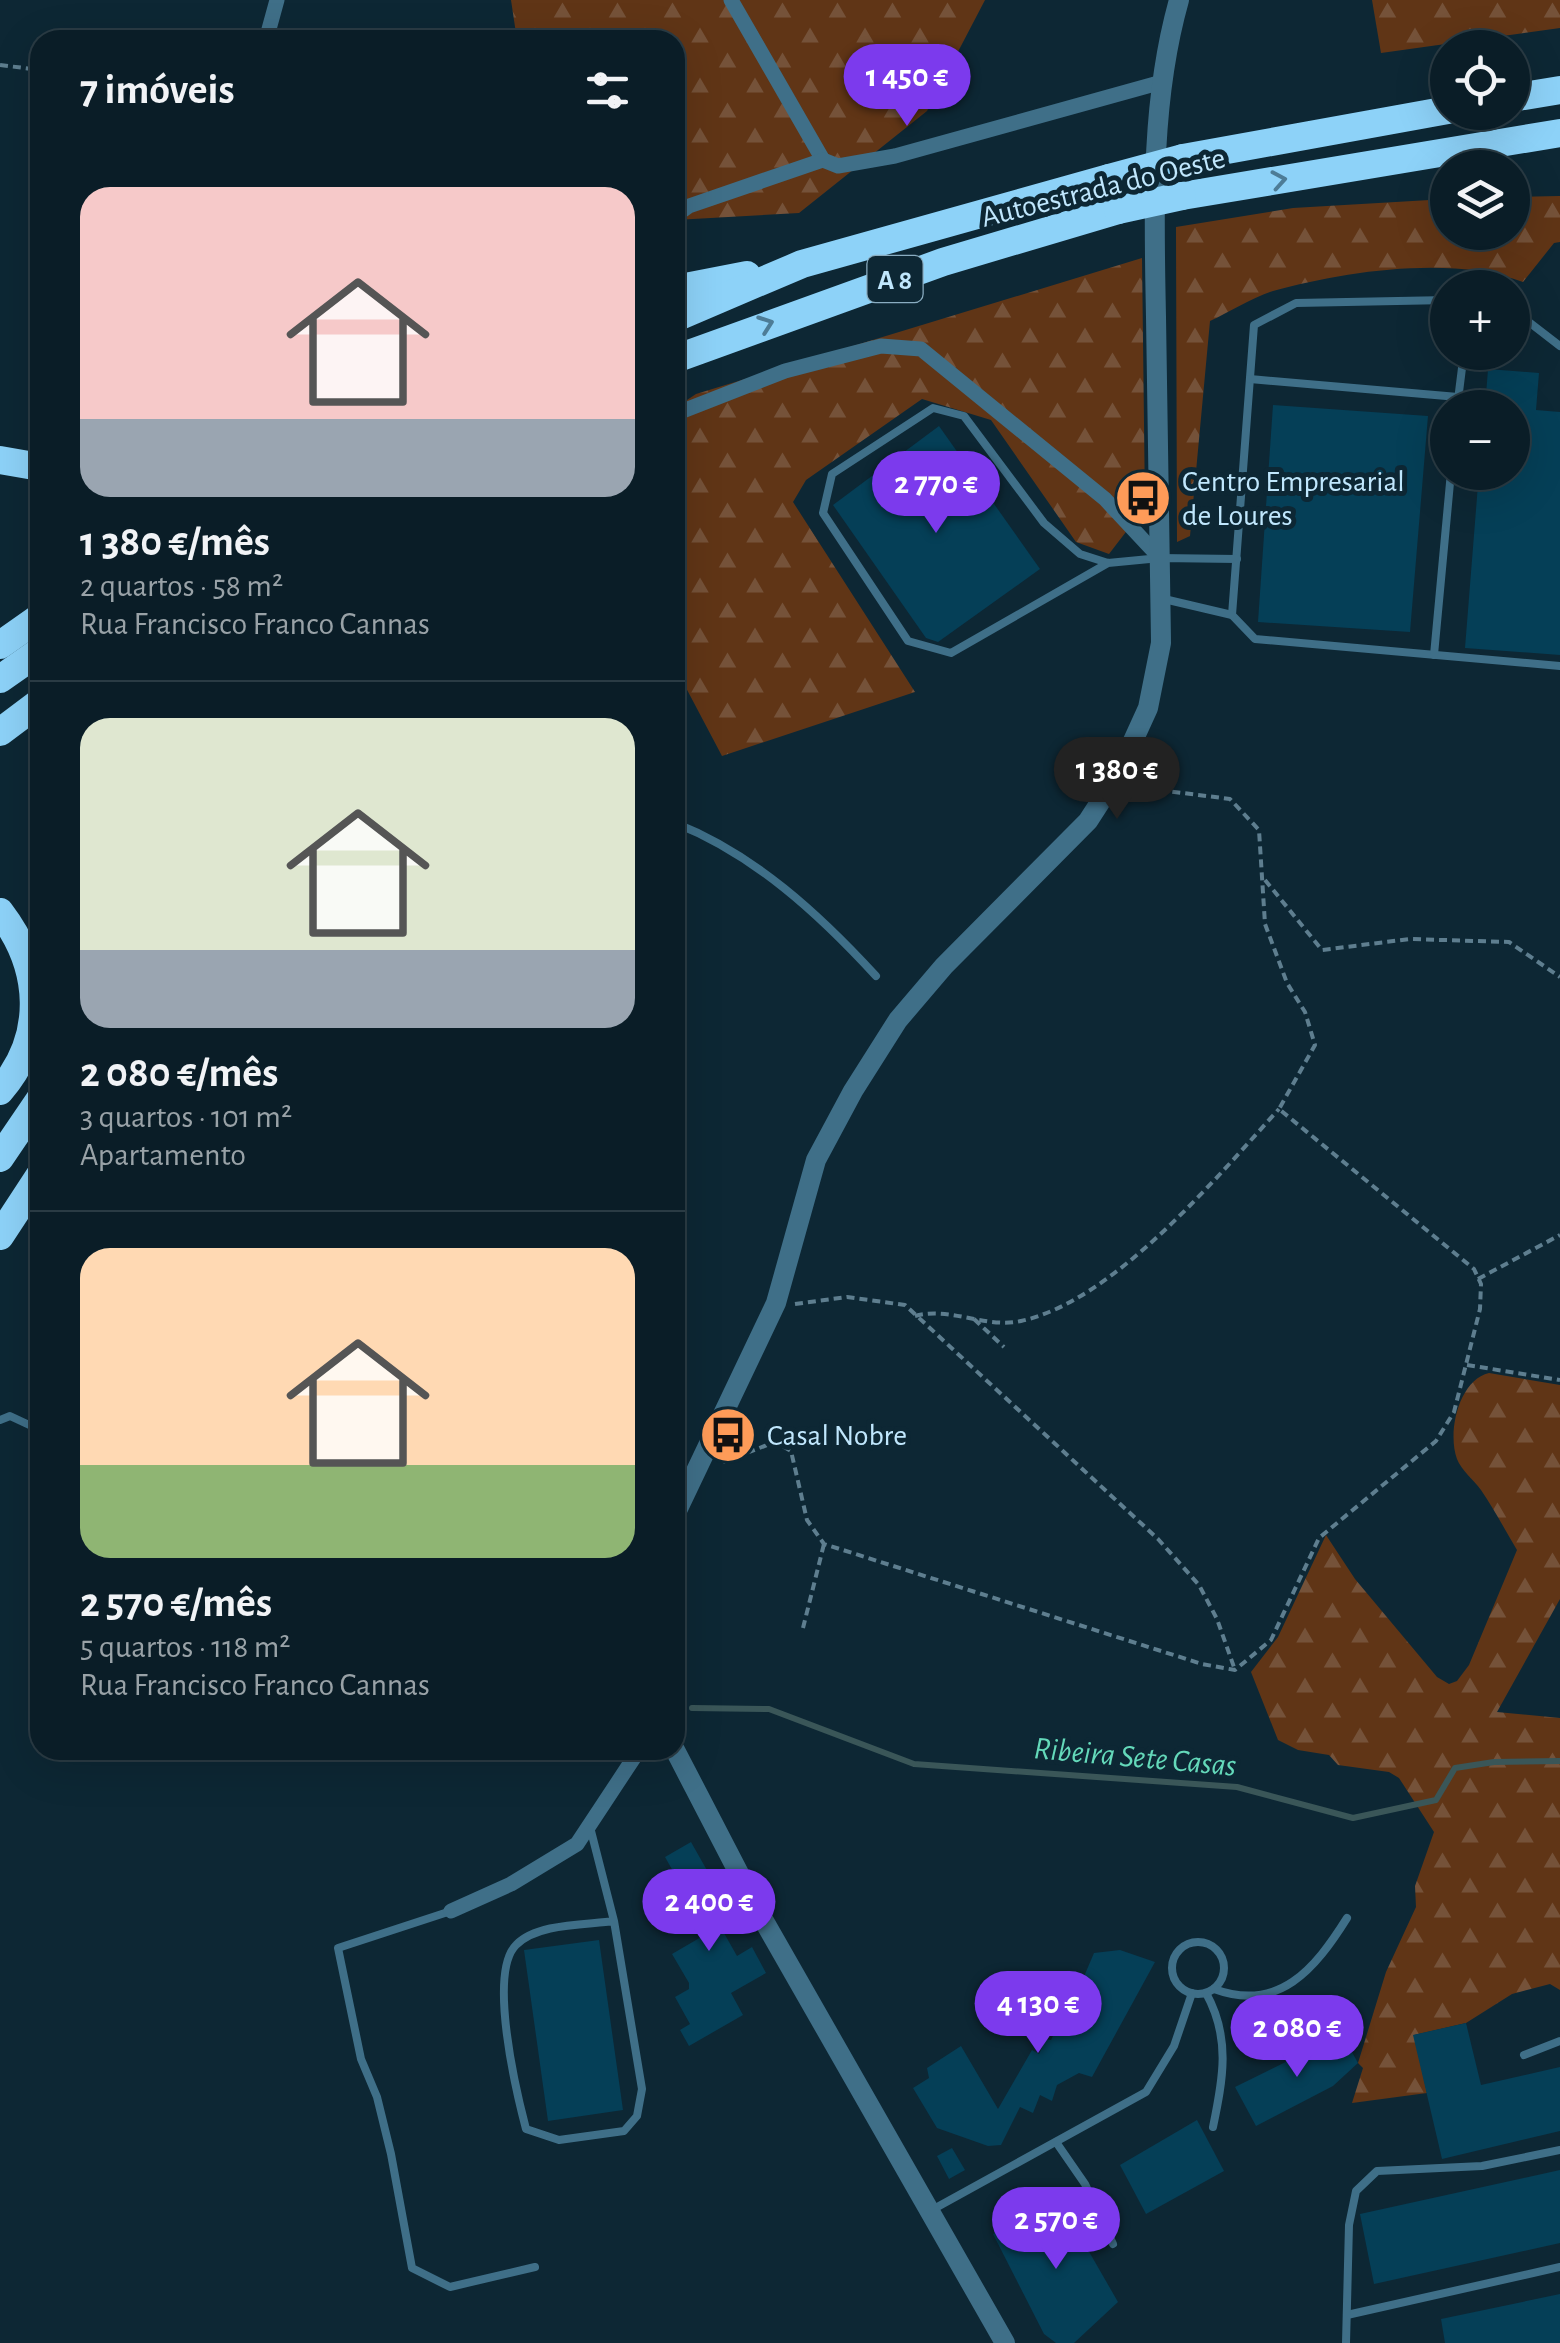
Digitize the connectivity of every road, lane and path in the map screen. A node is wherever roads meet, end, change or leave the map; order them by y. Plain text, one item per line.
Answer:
1 (277, 0) edge
2 (731, 0) edge
3 (1179, 0) edge
4 (269, 30) edge
5 (0, 65) edge
6 (30, 69) edge
7 (1162, 82) junction
8 (1560, 90) edge
9 (1530, 95) edge
10 (1430, 113) edge
11 (1560, 133) edge
12 (823, 160) junction
13 (685, 209) edge
14 (802, 264) junction
15 (685, 287) edge
16 (1430, 300) edge
17 (685, 314) edge
18 (1530, 322) edge
19 (1560, 346) edge
20 (685, 355) edge
21 (1250, 379) junction
22 (1430, 399) edge
23 (685, 410) edge
24 (0, 460) edge
25 (30, 465) edge
26 (1449, 490) edge
27 (1160, 558) junction
28 (1236, 559) junction
29 (1108, 564) junction
30 (1161, 598) junction
31 (1232, 614) junction
32 (30, 624) edge
33 (0, 646) edge
34 (1434, 655) junction
35 (30, 658) edge
36 (1560, 666) edge
37 (0, 679) edge
38 (30, 710) edge
39 (0, 732) edge
40 (1117, 776) junction
41 (685, 827) edge
42 (1262, 876) junction
43 (0, 912) edge
44 (30, 966) edge
45 (876, 976) dead end
46 (1560, 977) edge
47 (30, 1044) edge
48 (0, 1091) edge
49 (1279, 1109) junction
50 (30, 1114) edge
51 (0, 1158) edge
52 (30, 1190) edge
53 (1560, 1235) edge
54 (0, 1236) edge
55 (1478, 1279) junction
56 (776, 1303) junction
57 (916, 1316) junction
58 (974, 1319) junction
59 (1004, 1347) dead end
60 (1467, 1365) junction
61 (1560, 1380) edge
62 (0, 1420) edge
63 (30, 1425) edge
64 (695, 1473) junction
65 (685, 1494) edge
66 (824, 1544) junction
67 (804, 1628) dead end
68 (1235, 1670) junction
69 (633, 1760) edge
70 (680, 1760) edge
71 (590, 1826) junction
72 (452, 1911) joint
73 (1346, 1918) dead end
74 (614, 1922) junction
75 (1210, 1991) junction
76 (1192, 1993) junction
77 (1560, 2042) edge
78 (1524, 2054) dead end
79 (1213, 2127) dead end
80 (1056, 2142) junction
81 (1560, 2150) edge
82 (930, 2211) junction
83 (1113, 2244) dead end
84 (535, 2267) dead end
85 (1560, 2267) edge
86 (1347, 2315) junction
87 (1005, 2343) edge
88 (1346, 2343) edge

1 - 4 street
2 - 12 street
3 - 7 street
5 - 6 path
7 - 12 street
7 - 27 street
8 - 9 highway
10 - 14 highway, Autoestrada do Oeste / A 8, bridge
20 -> 11 highway, Autoestrada do Oeste / A 8, bridge
12 - 13 street
14 - 15 highway
14 - 17 highway, Autoestrada do Oeste / A 8
16 - 21 lane
18 - 19 lane
21 - 22 lane
21 - 28 lane
23 - 27 street
24 - 25 highway
26 - 34 lane
27 - 28 lane
27 - 29 lane
27 - 30 street
28 - 31 lane
29 - 29 lane
30 - 31 lane
30 - 40 street
31 - 34 lane
32 - 33 highway
34 - 36 lane
35 - 37 highway
38 - 39 highway
40 - 42 path
40 - 56 street
41 - 45 lane
42 - 46 path
42 - 49 path
43 - 44 highway
47 - 48 highway
49 - 55 path
49 - 58 path
50 - 51 highway
52 - 54 highway
53 - 55 path
55 - 60 path
56 - 57 path
56 - 64 street
57 - 58 path
57 - 68 path
58 - 59 path
60 - 61 path
60 - 68 path
62 - 63 lane
64 - 65 street
64 - 66 path
66 - 67 path
66 - 68 path
69 - 71 street
70 - 82 street
71 - 72 street
71 - 74 lane
72 - 84 lane
73 - 75 lane
74 - 74 lane
75 - 76 lane
75 - 76 lane
75 - 79 lane
76 - 80 lane
77 - 78 lane
80 - 82 lane
80 - 83 lane
81 - 86 lane
82 - 87 street
85 - 86 lane
86 - 88 lane

